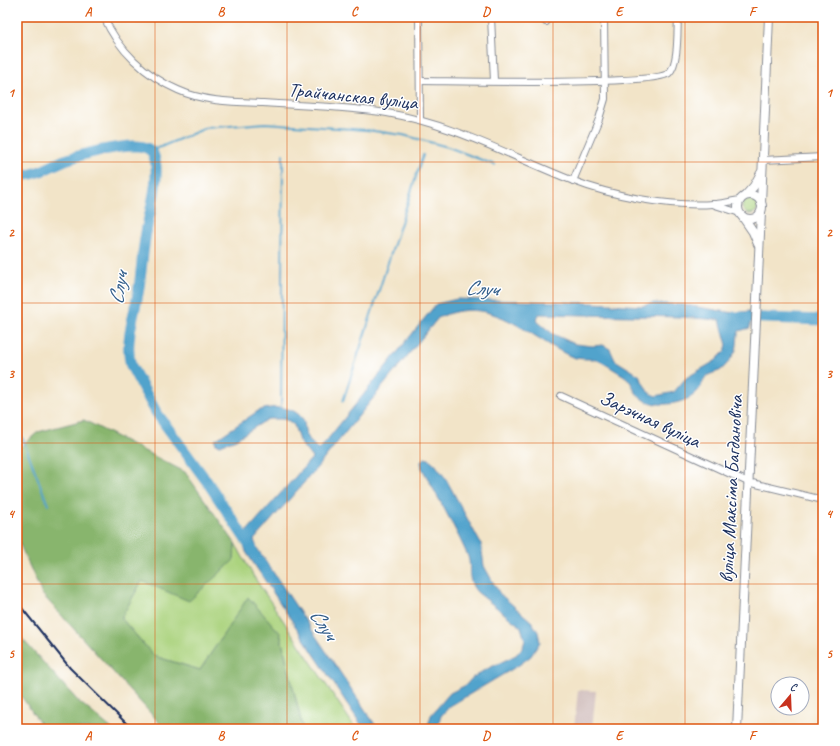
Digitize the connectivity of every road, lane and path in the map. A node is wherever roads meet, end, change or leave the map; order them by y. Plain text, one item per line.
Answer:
1 (104, 17) edge
2 (419, 17) edge
3 (492, 17) edge
4 (604, 17) edge
5 (678, 17) edge
6 (769, 17) edge
7 (420, 81) junction
8 (494, 81) junction
9 (605, 81) junction
10 (420, 119) junction
11 (823, 157) edge
12 (763, 160) junction
13 (763, 168) junction
14 (573, 180) junction
15 (743, 198) junction
16 (761, 203) junction
17 (713, 204) junction
18 (761, 212) junction
19 (741, 214) junction
20 (760, 250) junction
21 (561, 396) dead end
22 (748, 482) junction
23 (823, 500) edge
24 (737, 729) edge

1 - 10 street, Трайчанская вуліца
2 - 7 street
3 - 8 street
4 - 9 street
5 - 9 street
6 - 12 main road
7 - 8 street
7 - 10 street
8 - 9 street
9 - 14 street
10 - 14 street, Трайчанская вуліца
11 - 12 street
12 - 13 main road
13 - 15 main road
13 - 16 main road
14 - 17 street, Трайчанская вуліца
15 - 16 main road
15 - 17 street, Трайчанская вуліца
15 - 19 main road
16 - 18 main road
17 - 19 street, Трайчанская вуліца
18 - 19 main road
18 - 20 main road, вуліца Максіма Багдановіча
19 - 20 main road, вуліца Максіма Багдановіча
20 - 22 main road, вуліца Максіма Багдановіча
21 - 22 street, Зарэчная вуліца
22 - 23 street, Зарэчная вуліца
22 - 24 main road, вуліца Максіма Багдановіча

